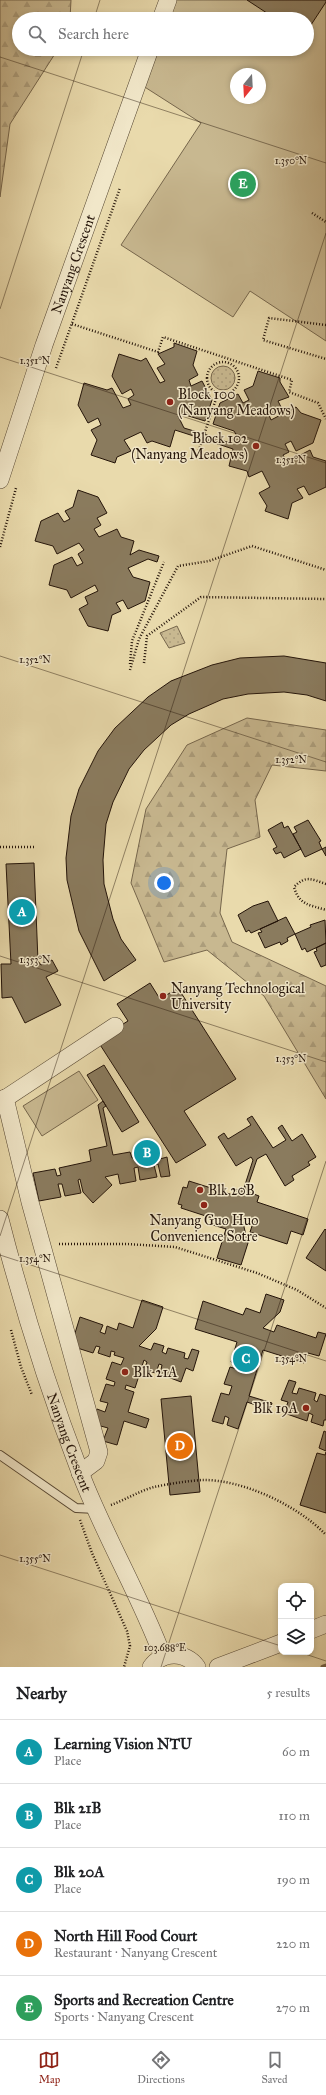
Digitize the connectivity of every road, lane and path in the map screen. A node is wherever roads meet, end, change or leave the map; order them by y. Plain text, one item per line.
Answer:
1 (168, 0) edge
2 (164, 12) edge
3 (147, 56) edge
4 (312, 213) dead end
5 (326, 222) edge
6 (72, 324) dead end
7 (326, 325) edge
8 (326, 358) edge
9 (230, 361) junction
10 (218, 393) junction
11 (326, 419) edge
12 (196, 459) dead end
13 (0, 480) edge
14 (164, 562) dead end
15 (326, 570) edge
16 (326, 599) edge
17 (144, 663) dead end
18 (0, 847) edge
19 (36, 847) dead end
20 (326, 884) edge
21 (326, 910) edge
22 (115, 1026) dead end
23 (2, 1100) edge
24 (0, 1219) edge
25 (42, 1245) junction
26 (326, 1308) edge
27 (0, 1455) edge
28 (80, 1473) junction
29 (103, 1508) junction
30 (326, 1535) edge
31 (326, 1624) edge
32 (314, 1629) edge
33 (278, 1644) edge
34 (157, 1662) edge
35 (197, 1667) edge
36 (218, 1667) edge

1 - 2 street
3 - 13 street, Nanyang Crescent
4 - 5 path
6 - 9 path
7 - 8 path
9 - 10 path
9 - 10 path
9 - 11 path
10 - 12 path
14 - 15 path
16 - 17 path
18 - 19 path
20 - 21 path
22 - 23 street
23 - 25 street
24 - 28 street, Nanyang Crescent
25 - 26 path
25 - 28 street
27 - 29 lane
28 - 29 street, Nanyang Crescent
29 - 30 path
29 - 34 street, Nanyang Crescent
31 - 32 street
33 - 36 street
34 - 35 street

